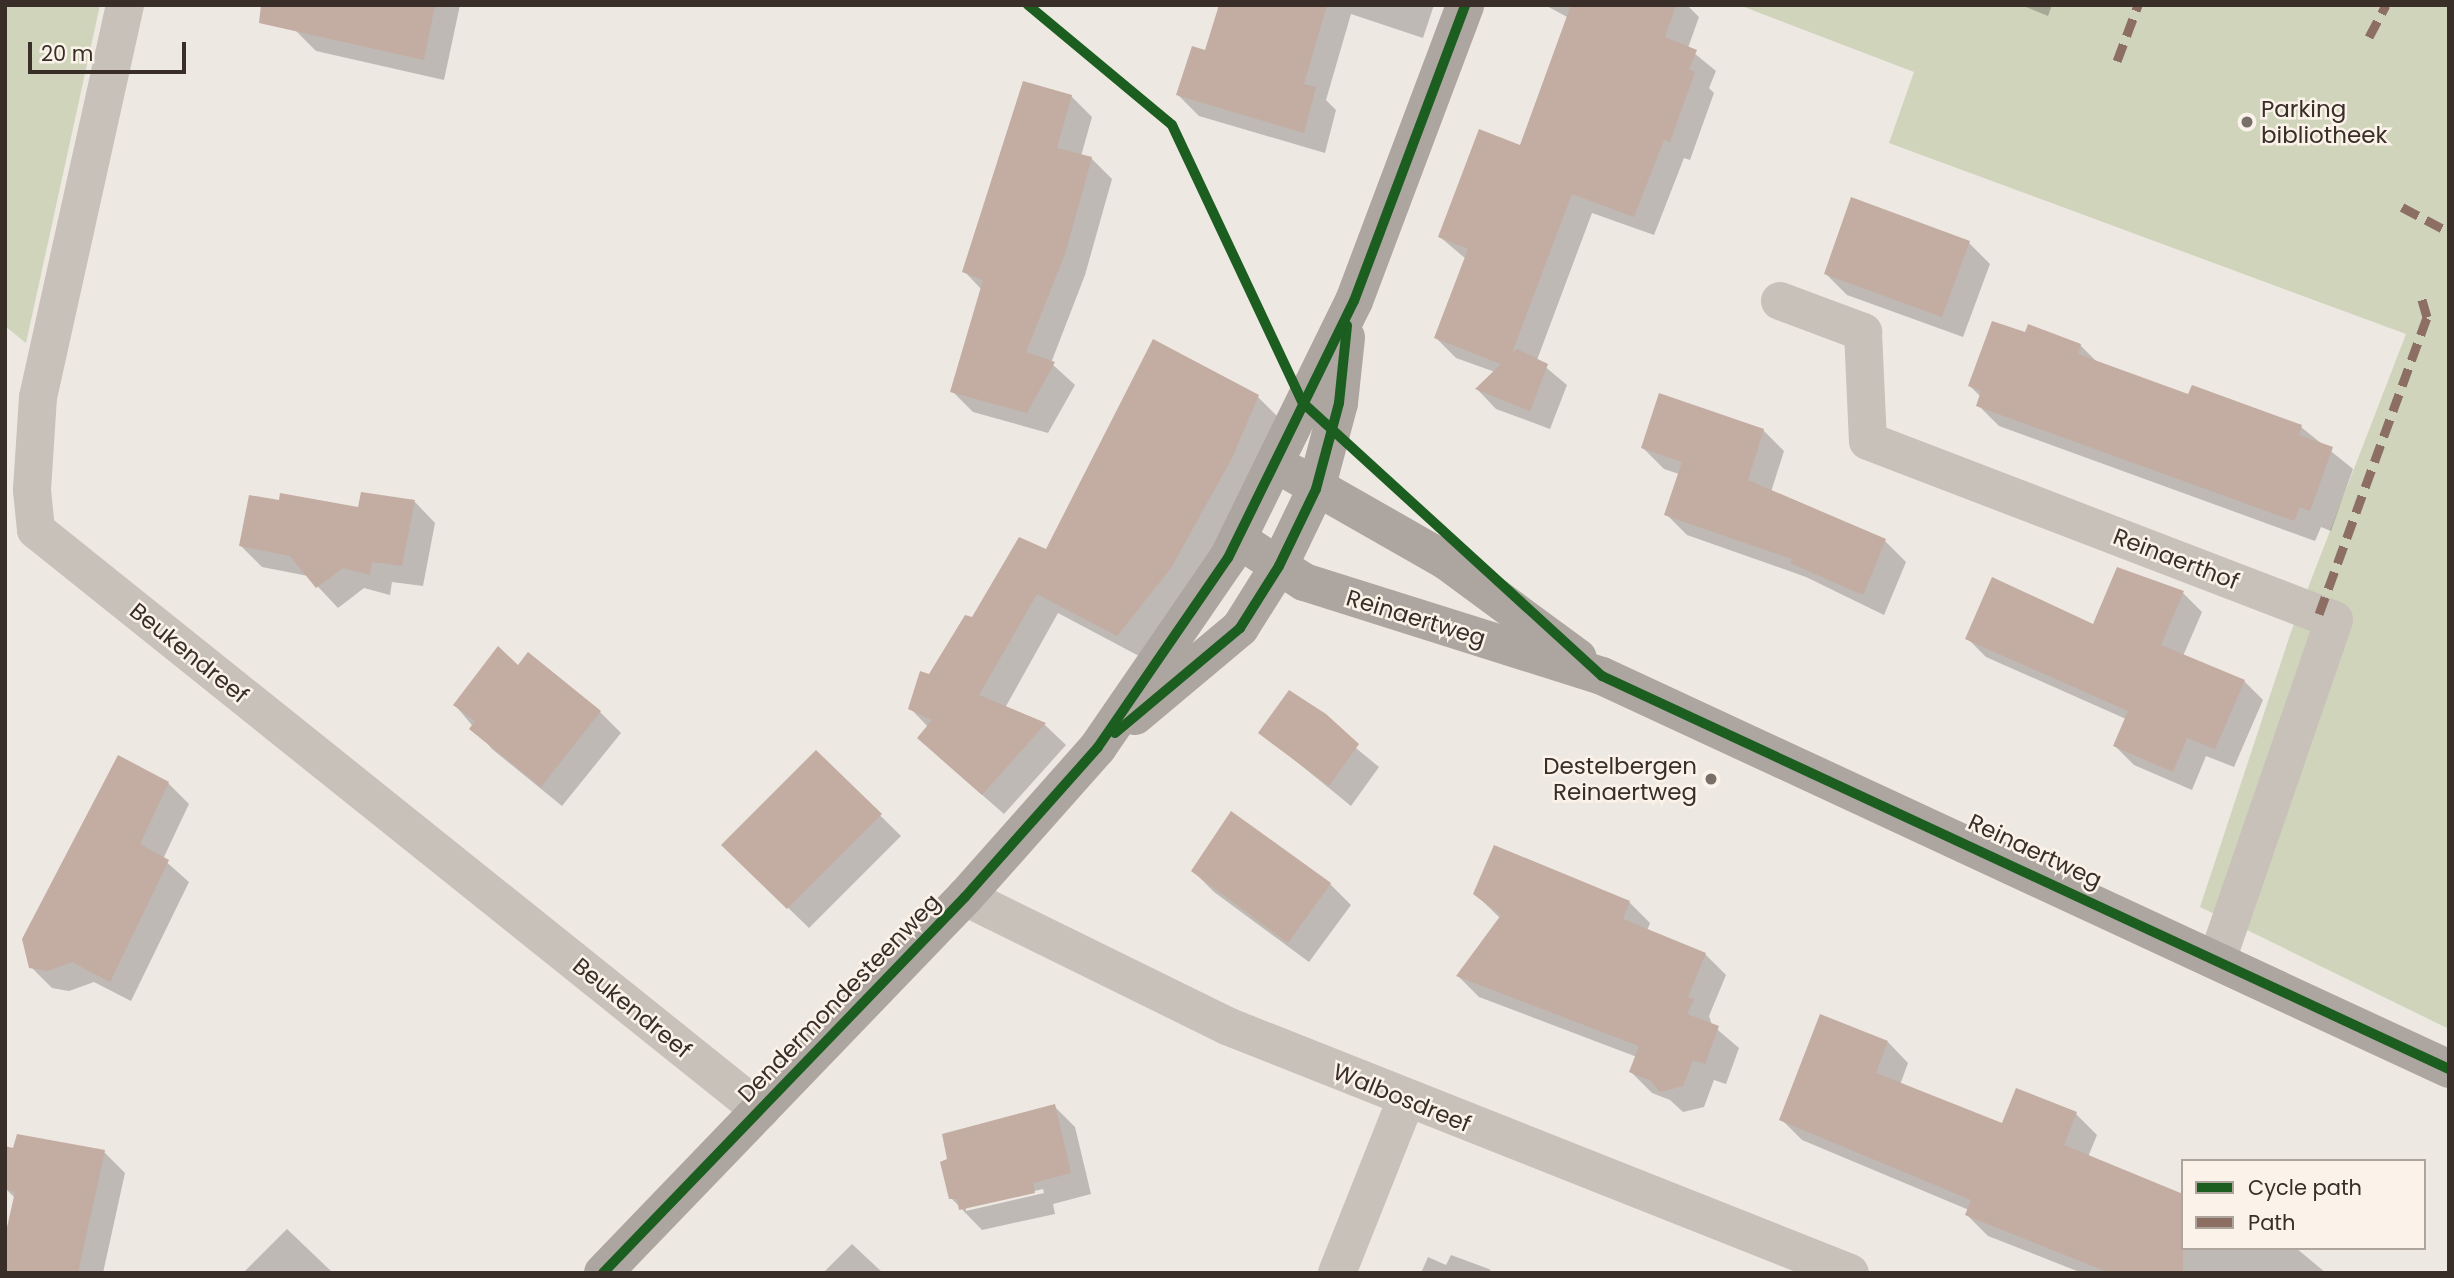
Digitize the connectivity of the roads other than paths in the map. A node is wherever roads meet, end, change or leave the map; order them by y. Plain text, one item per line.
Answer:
1 (125, 5) edge
2 (1465, 5) edge
3 (1780, 301) dead end
4 (1348, 314) junction
5 (1276, 463) junction
6 (1316, 489) junction
7 (1239, 540) junction
8 (1279, 566) junction
9 (1602, 676) junction
10 (1098, 747) junction
11 (965, 897) junction
12 (2217, 959) junction
13 (2449, 1069) edge
14 (1406, 1100) junction
15 (760, 1110) junction
16 (603, 1273) edge
17 (1337, 1273) edge
18 (1850, 1273) edge

1 - 15 street, Beukendreef
2 - 4 main road, Dendermondesteenweg
3 - 12 street, Reinaerthof
4 - 5 main road, Dendermondesteenweg
4 - 6 main road, Dendermondesteenweg
5 - 6 main road, Reinaertweg
5 - 7 main road, Dendermondesteenweg
6 - 8 main road, Dendermondesteenweg
6 - 9 main road, Reinaertweg
7 - 8 main road, Reinaertweg
7 - 10 main road, Dendermondesteenweg
8 - 9 main road, Reinaertweg
8 - 10 main road, Dendermondesteenweg
9 - 12 main road, Reinaertweg
10 - 11 main road, Dendermondesteenweg
11 - 14 street, Walbosdreef
11 - 15 main road, Dendermondesteenweg
12 - 13 main road, Reinaertweg
14 - 17 street
14 - 18 street, Walbosdreef
15 - 16 main road, Dendermondesteenweg

